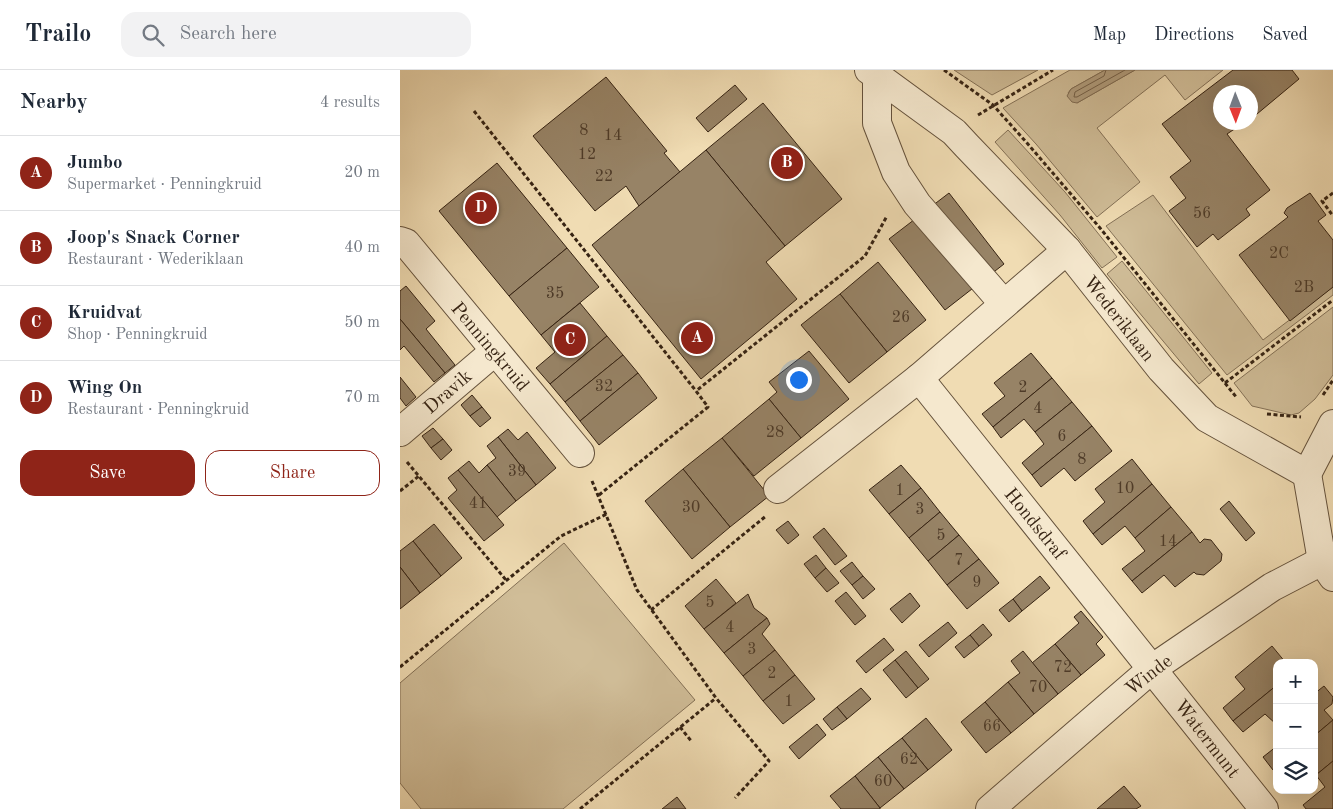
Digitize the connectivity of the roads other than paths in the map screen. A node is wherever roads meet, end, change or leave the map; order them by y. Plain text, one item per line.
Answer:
1 (873, 73) edge
2 (400, 241) edge
3 (1067, 250) junction
4 (1004, 304) junction
5 (495, 351) junction
6 (919, 378) junction
7 (1321, 420) edge
8 (400, 432) edge
9 (580, 453) dead end
10 (1307, 474) junction
11 (778, 489) road end
12 (1328, 569) edge
13 (1153, 668) junction
14 (990, 809) edge
15 (1264, 809) edge

1 - 3 street, Wederiklaan
1 - 4 street
2 - 5 street, Penningkruid
3 - 4 street
3 - 10 street, Wederiklaan
4 - 6 street
5 - 8 street, Dravik
5 - 9 street, Penningkruid
6 - 11 street
6 - 13 street, Hondsdraf
7 - 10 street
10 - 12 street
12 - 13 street, Winde
13 - 14 street, Winde
13 - 15 street, Watermunt

